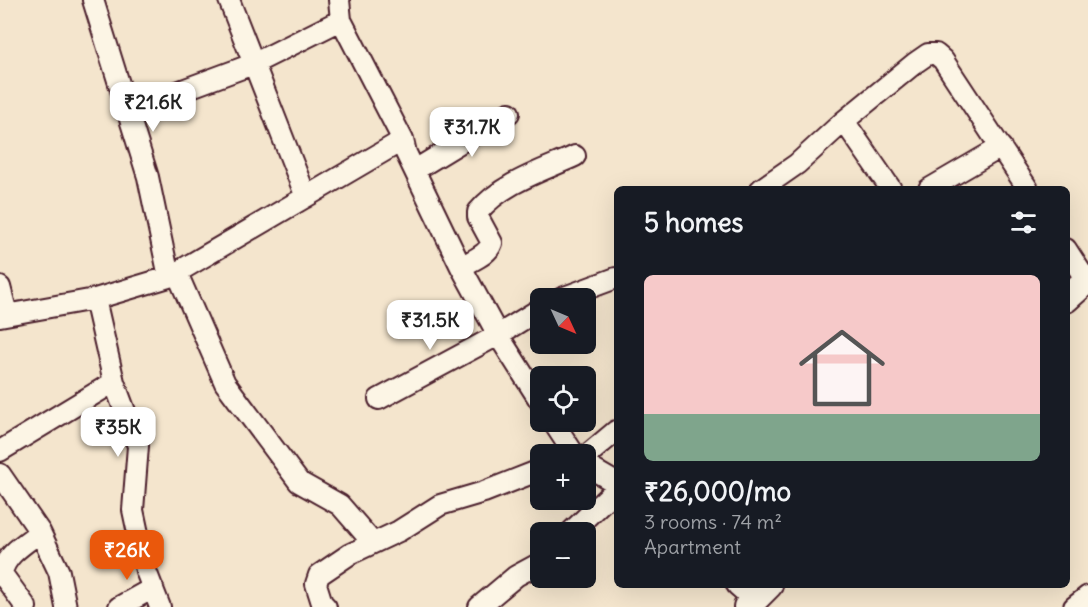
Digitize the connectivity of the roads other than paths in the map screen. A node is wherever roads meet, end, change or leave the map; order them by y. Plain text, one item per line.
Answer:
1 (93, 0) edge
2 (229, 0) edge
3 (339, 0) edge
4 (341, 20) junction
5 (253, 64) junction
6 (126, 111) junction
7 (509, 113) dead end
8 (844, 121) junction
9 (403, 140) junction
10 (1000, 147) junction
11 (575, 156) dead end
12 (415, 171) junction
13 (765, 186) edge
14 (889, 186) edge
15 (934, 186) edge
16 (1026, 186) edge
17 (306, 197) junction
18 (1070, 255) edge
19 (461, 267) junction
20 (173, 275) junction
21 (614, 279) edge
22 (1088, 281) edge
23 (0, 287) edge
24 (588, 288) edge
25 (1070, 296) edge
26 (95, 299) junction
27 (4, 315) edge
28 (530, 315) edge
29 (498, 335) junction
30 (114, 382) junction
31 (530, 385) edge
32 (379, 399) dead end
33 (614, 433) edge
34 (596, 448) edge
35 (0, 451) edge
36 (596, 471) edge
37 (0, 474) edge
38 (530, 474) edge
39 (614, 482) edge
40 (614, 491) edge
41 (582, 522) edge
42 (40, 532) junction
43 (373, 543) junction
44 (530, 568) edge
45 (153, 588) junction
46 (1088, 596) edge
47 (26, 607) edge
48 (66, 607) edge
49 (119, 607) edge
50 (160, 607) edge
51 (326, 607) edge
52 (479, 607) edge
53 (1074, 607) edge

1 - 6 street
2 - 5 street
3 - 4 street
4 - 5 street
4 - 9 street
5 - 6 street
5 - 17 street
6 - 20 street
7 - 12 street
8 - 10 street
8 - 13 street
8 - 14 street
9 - 12 street
9 - 17 street
10 - 15 street
10 - 16 street
11 - 19 street
12 - 19 street
17 - 20 street
18 - 22 street
19 - 29 street
20 - 26 street
20 - 43 street
21 - 24 street
22 - 25 street
23 - 27 street
26 - 27 street
26 - 30 street
28 - 29 street
29 - 31 street
29 - 32 street
30 - 35 street
30 - 45 street
33 - 34 street
36 - 39 street
37 - 42 street
38 - 43 street
40 - 41 street
42 - 47 street
42 - 48 street
43 - 51 street
44 - 52 street
45 - 49 street
45 - 50 street
46 - 53 street

